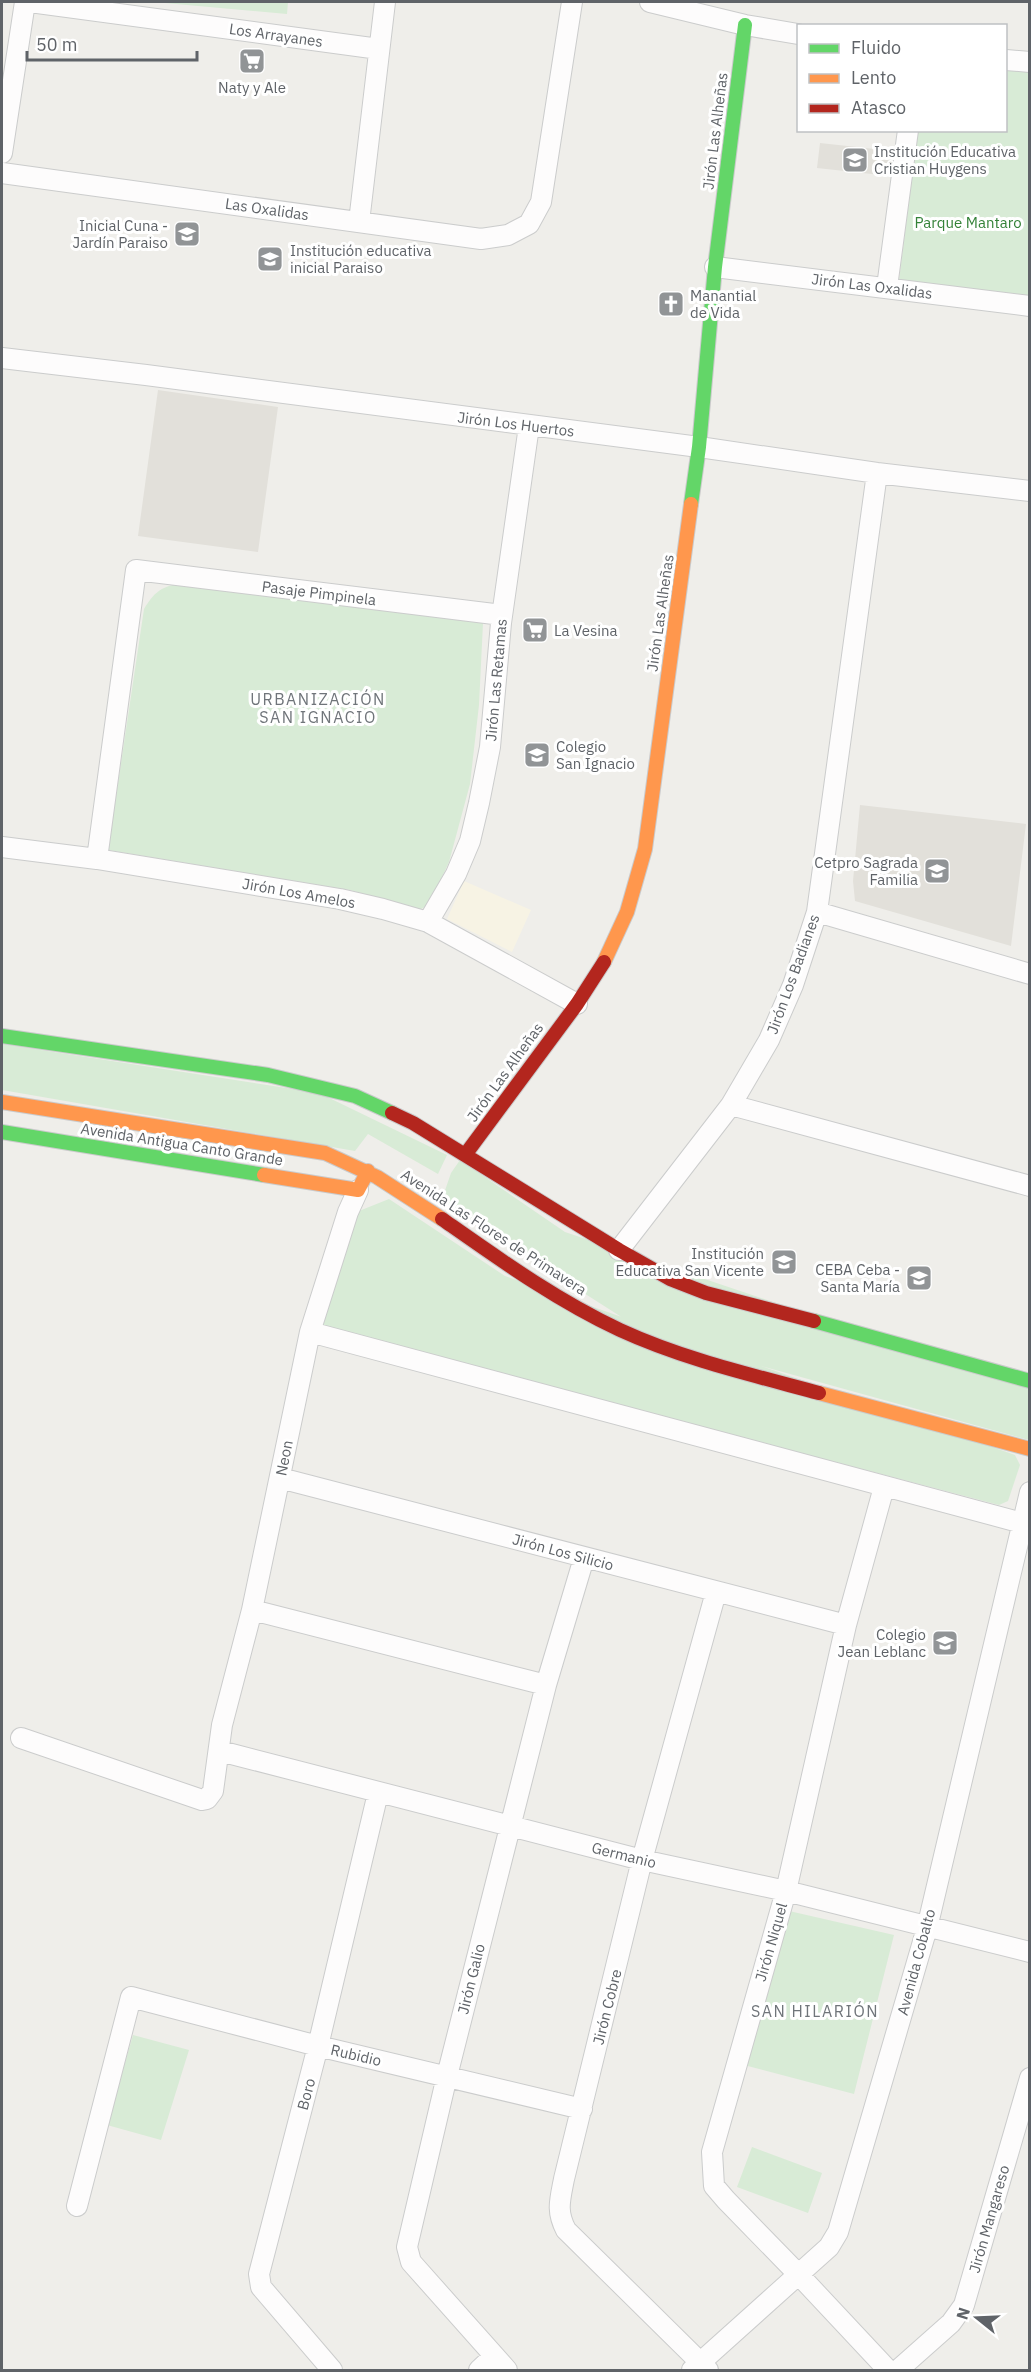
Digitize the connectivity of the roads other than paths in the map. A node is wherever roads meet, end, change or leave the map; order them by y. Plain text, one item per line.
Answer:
1 (27, 2) edge
2 (385, 2) edge
3 (572, 2) edge
4 (650, 2) edge
5 (745, 26) junction
6 (797, 34) edge
7 (379, 49) junction
8 (1007, 60) edge
9 (1029, 62) edge
10 (908, 132) edge
11 (2, 153) edge
12 (2, 173) edge
13 (359, 222) junction
14 (715, 267) junction
15 (887, 287) junction
16 (1029, 306) edge
17 (2, 358) edge
18 (529, 426) junction
19 (699, 447) junction
20 (877, 473) junction
21 (1029, 491) edge
22 (502, 615) junction
23 (2, 847) edge
24 (97, 859) junction
25 (817, 912) junction
26 (428, 922) junction
27 (1029, 974) edge
28 (576, 1004) junction
29 (2, 1036) edge
30 (2, 1102) edge
31 (731, 1105) junction
32 (2, 1132) edge
33 (465, 1155) junction
34 (368, 1172) junction
35 (1029, 1186) edge
36 (358, 1190) junction
37 (619, 1250) junction
38 (310, 1332) junction
39 (1029, 1381) edge
40 (1029, 1449) edge
41 (280, 1478) junction
42 (884, 1487) junction
43 (1029, 1492) edge
44 (1026, 1524) edge
45 (584, 1558) junction
46 (716, 1592) junction
47 (252, 1610) junction
48 (846, 1625) junction
49 (546, 1684) junction
50 (21, 1738) dead end
51 (220, 1750) junction
52 (378, 1793) junction
53 (510, 1827) junction
54 (642, 1860) junction
55 (786, 1891) junction
56 (927, 1928) junction
57 (1029, 1952) edge
58 (318, 2046) junction
59 (447, 2076) junction
60 (1029, 2078) edge
61 (582, 2109) junction
62 (77, 2206) dead end
63 (799, 2275) junction
64 (501, 2363) edge
65 (700, 2368) edge
66 (332, 2370) edge
67 (479, 2370) edge
68 (888, 2370) edge
69 (898, 2370) edge

1 - 7 street, Los Arrayanes
1 - 11 street
2 - 7 street
3 - 13 street, Las Oxalidas
4 - 5 street
5 - 6 street
5 - 14 main road, Jirón Las Alheñas
7 - 13 street
8 - 9 street
10 - 15 street
12 - 13 street, Las Oxalidas
14 - 15 street, Jirón Las Oxalidas
14 - 19 main road, Jirón Las Alheñas
15 - 16 street, Jirón Las Oxalidas
17 - 18 street, Jirón Los Huertos
18 - 19 street, Jirón Los Huertos
18 - 22 street, Jirón Las Retamas
19 - 20 street, Jirón Los Huertos
19 - 28 main road, Jirón Las Alheñas
20 - 21 street, Jirón Los Huertos
20 - 25 street, Jirón Los Badianes
22 - 24 street, Pasaje Pimpinela
22 - 26 street, Jirón Las Retamas
23 - 24 street, Jirón Los Amelos
24 - 26 street, Jirón Los Amelos
25 - 27 street
25 - 31 street, Jirón Los Badianes
26 - 28 street, Jirón Los Amelos
28 - 33 main road, Jirón Las Alheñas
29 - 33 main road
30 - 34 main road, Avenida Las Flores de Primavera
31 - 35 street
31 - 37 street, Jirón Los Badianes
32 - 36 main road, Avenida Antigua Canto Grande
33 - 37 main road
34 - 36 main road, Neon
34 - 40 main road, Avenida Las Flores de Primavera
36 - 38 street, Neon
37 - 39 main road
38 - 41 street, Neon
38 - 42 street
41 - 45 street, Jirón Los Silicio
41 - 47 street, Neon
42 - 44 street
42 - 48 street, Jirón Niquel
43 - 44 street, Avenida Cobalto
44 - 56 street, Avenida Cobalto
45 - 46 street, Jirón Los Silicio
45 - 49 street, Jirón Galio
46 - 48 street, Jirón Los Silicio
46 - 54 street, Jirón Cobre
47 - 49 street
47 - 51 street, Neon
48 - 55 street, Jirón Niquel
49 - 53 street, Jirón Galio
50 - 51 street, Neon
51 - 52 street, Germanio
52 - 53 street, Germanio
52 - 58 street, Boro
53 - 54 street, Germanio
53 - 59 street, Jirón Galio
54 - 55 street, Germanio
54 - 61 street, Jirón Cobre
55 - 56 street, Germanio
55 - 63 street, Jirón Niquel
56 - 57 street, Germanio
56 - 63 street, Avenida Cobalto
58 - 59 street, Rubidio
58 - 62 street, Rubidio
58 - 66 street, Boro
59 - 61 street, Rubidio
59 - 64 street, Jirón Galio
60 - 69 street, Jirón Mangareso
61 - 65 street, Jirón Cobre
63 - 65 street, Avenida Cobalto
63 - 68 street, Jirón Niquel
64 - 67 street

